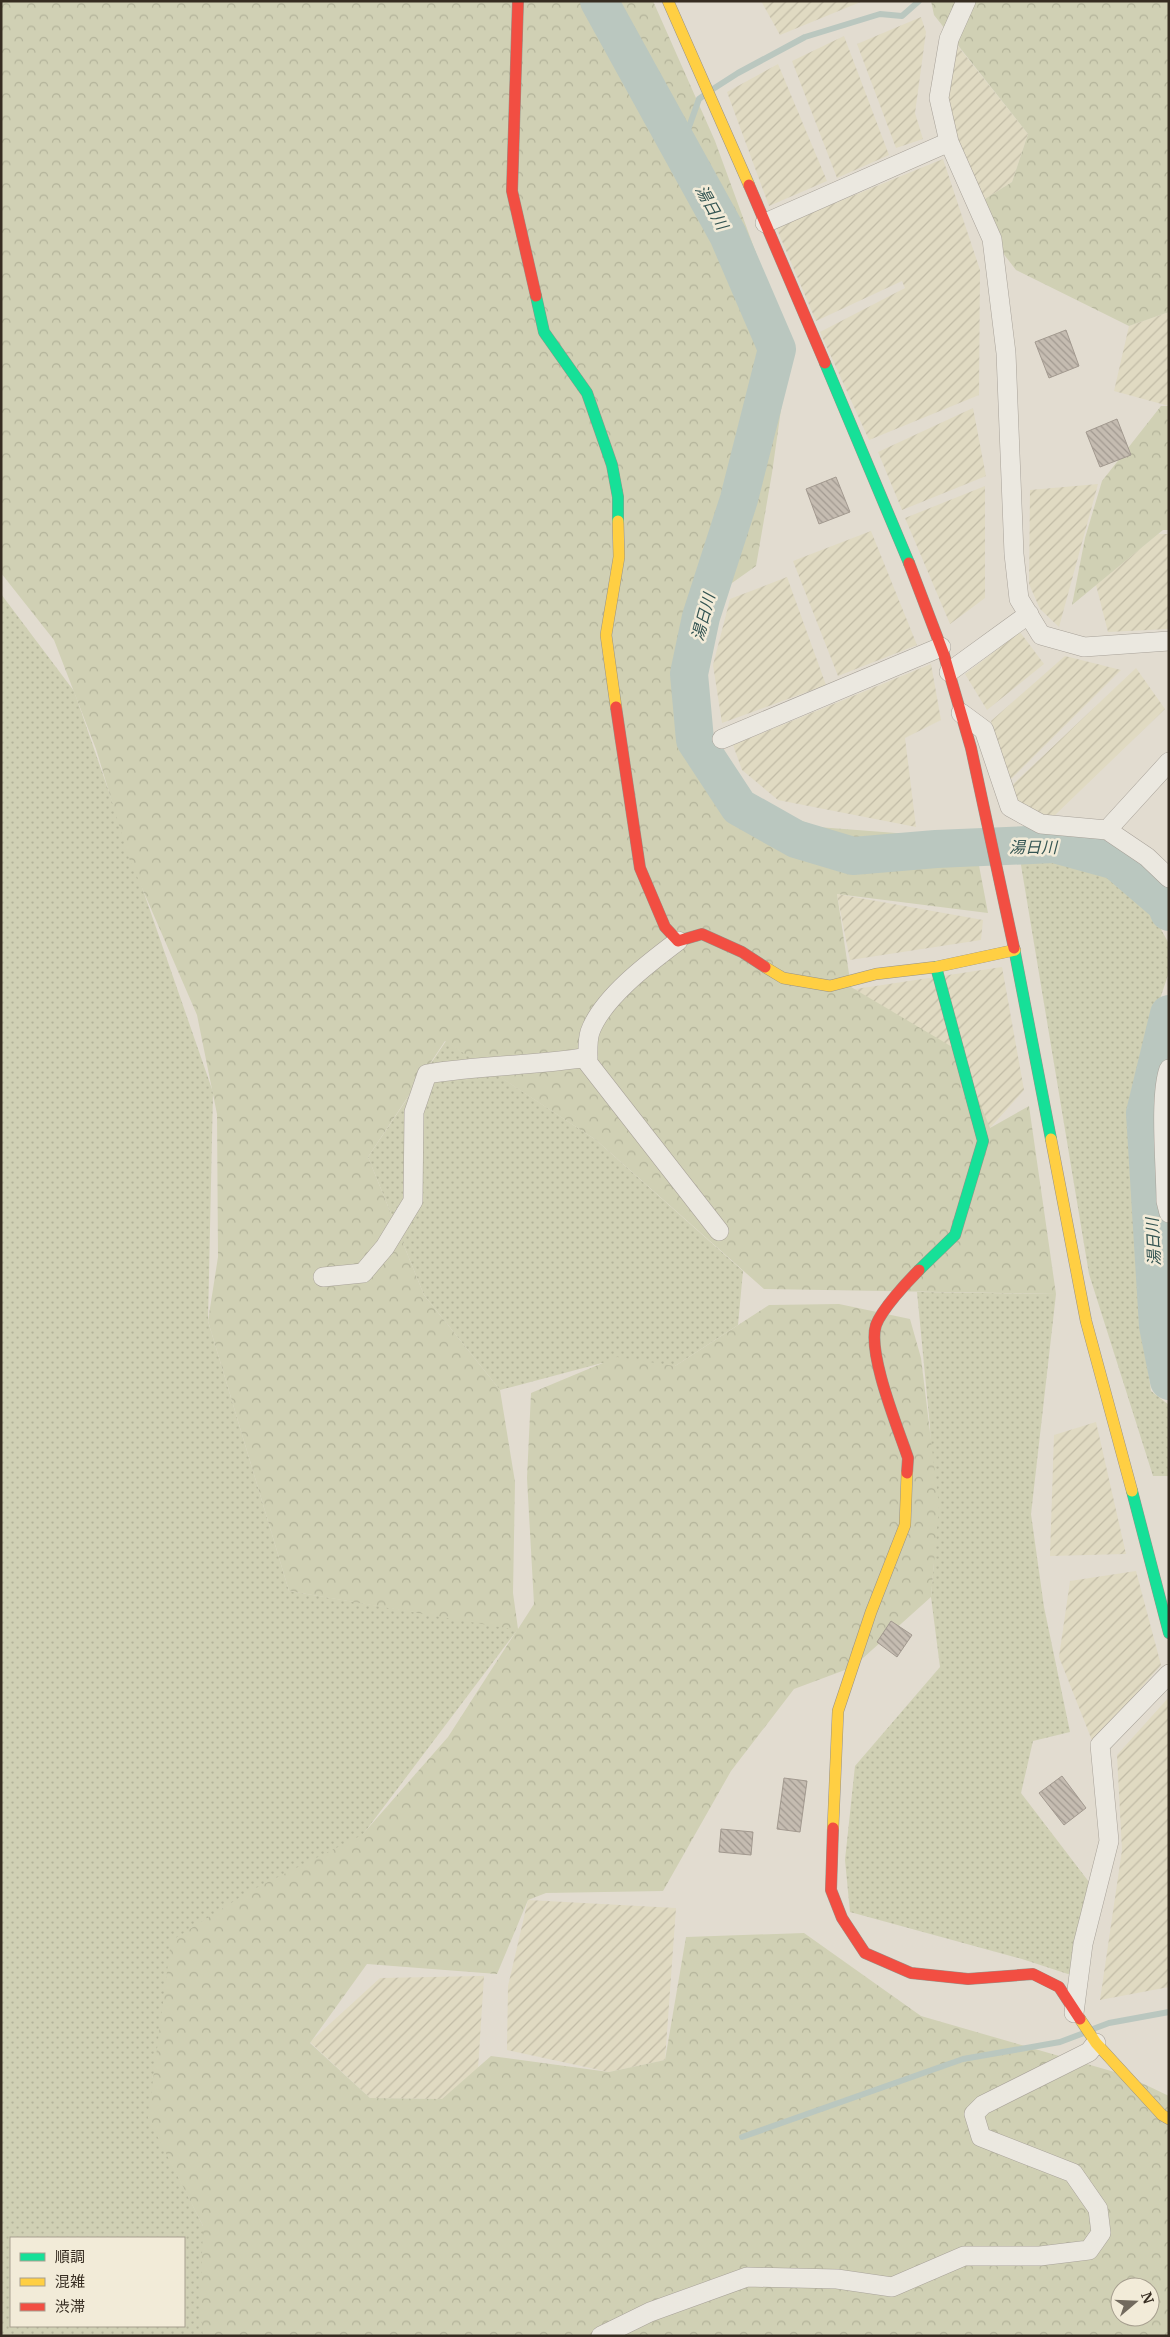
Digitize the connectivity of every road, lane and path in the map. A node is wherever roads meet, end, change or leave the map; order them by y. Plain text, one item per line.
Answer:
1 (518, 1) edge
2 (668, 1) edge
3 (966, 1) edge
4 (949, 142) junction
5 (765, 223) junction
6 (1028, 614) junction
7 (1169, 641) edge
8 (941, 647) junction
9 (949, 672) junction
10 (961, 713) junction
11 (722, 739) dead end
12 (1169, 762) edge
13 (1107, 830) junction
14 (1169, 878) edge
15 (678, 941) junction
16 (1015, 950) junction
17 (936, 967) junction
18 (588, 1057) junction
19 (1169, 1069) edge
20 (1169, 1213) edge
21 (720, 1231) dead end
22 (322, 1277) dead end
23 (1169, 1633) edge
24 (1169, 1674) edge
25 (1074, 2013) junction
26 (1096, 2043) junction
27 (1169, 2120) edge
28 (601, 2336) edge

1 - 15 street
2 - 5 street
3 - 4 street
4 - 5 street
4 - 6 street
5 - 8 street
6 - 7 street
6 - 9 street
8 - 9 street
8 - 11 street
9 - 10 street
10 - 13 street
10 - 16 street
12 - 13 street
13 - 14 street
15 - 17 street
15 - 18 street
16 - 17 street
16 - 23 street
17 - 25 street
18 - 21 street
18 - 22 street
19 - 20 street
24 - 25 street
25 - 26 street
26 - 27 street
26 - 28 street

